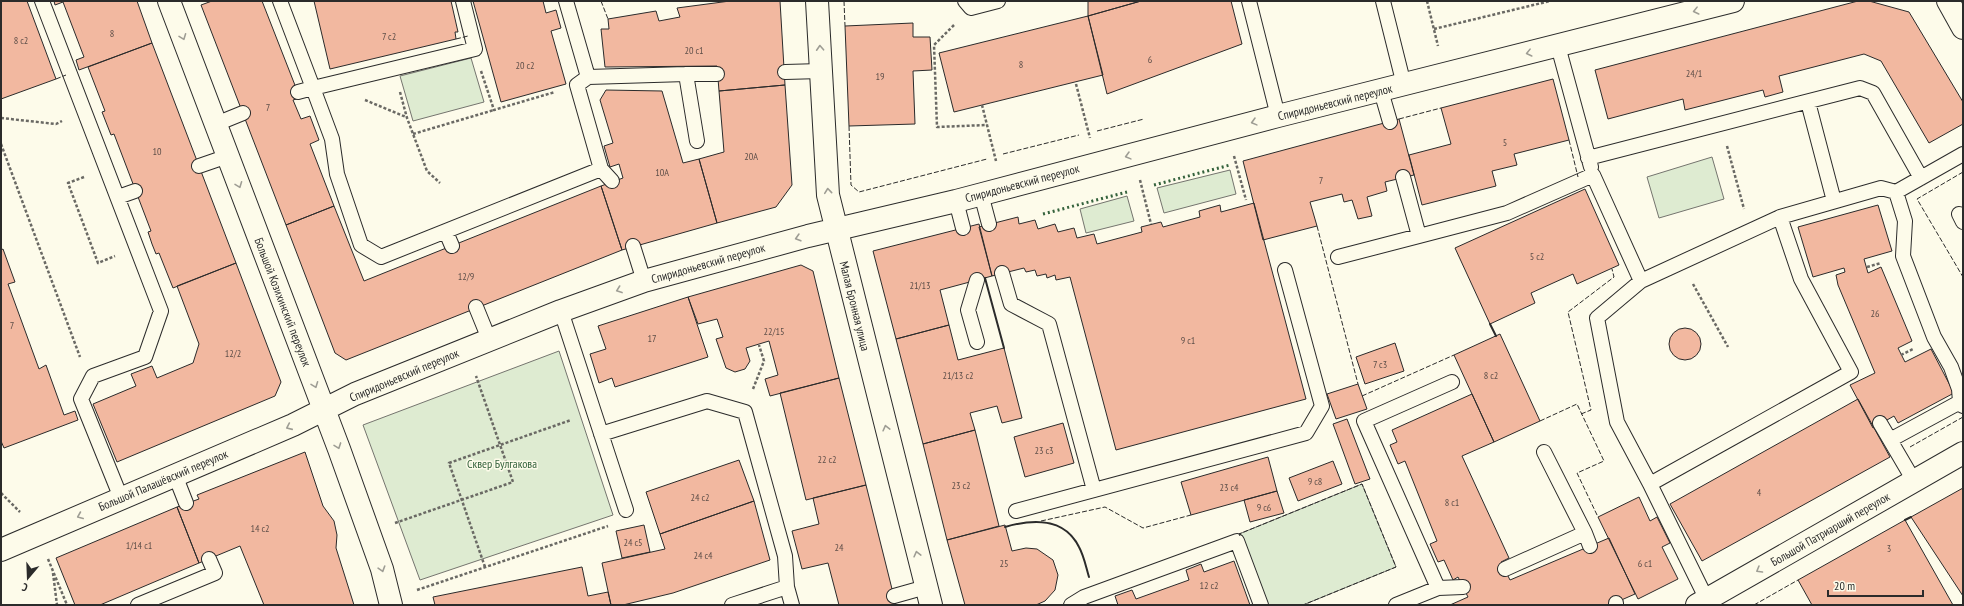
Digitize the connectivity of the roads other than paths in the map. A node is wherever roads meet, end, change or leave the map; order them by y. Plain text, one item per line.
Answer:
1 (42, 1) edge
2 (169, 1) edge
3 (280, 1) edge
4 (463, 1) edge
5 (566, 1) edge
6 (817, 1) edge
7 (998, 1) edge
8 (1249, 1) edge
9 (1383, 1) edge
10 (1733, 1) edge
11 (1948, 1) edge
12 (968, 4) edge
13 (1963, 28) edge
14 (1558, 46) junction
15 (821, 71) junction
16 (785, 72) dead end
17 (686, 74) junction
18 (717, 74) dead end
19 (588, 76) junction
20 (1404, 85) junction
21 (313, 88) junction
22 (1381, 91) junction
23 (298, 92) dead end
24 (1808, 102) junction
25 (243, 113) dead end
26 (1278, 116) junction
27 (1390, 122) dead end
28 (216, 124) junction
29 (696, 141) dead end
30 (1963, 154) edge
31 (228, 156) junction
32 (1588, 158) junction
33 (199, 166) dead end
34 (601, 169) junction
35 (1593, 175) junction
36 (1403, 177) dead end
37 (1921, 178) junction
38 (612, 181) dead end
39 (135, 191) dead end
40 (1896, 192) junction
41 (981, 194) junction
42 (118, 197) junction
43 (956, 201) junction
44 (1834, 201) junction
45 (1780, 217) junction
46 (989, 224) dead end
47 (963, 228) dead end
48 (836, 229) junction
49 (446, 232) junction
50 (1419, 236) junction
51 (452, 246) dead end
52 (633, 246) dead end
53 (1338, 257) dead end
54 (1285, 270) dead end
55 (1002, 273) dead end
56 (977, 280) dead end
57 (644, 281) junction
58 (1641, 281) junction
59 (476, 307) dead end
60 (561, 311) junction
61 (489, 339) junction
62 (977, 342) dead end
63 (1452, 382) dead end
64 (1962, 404) edge
65 (325, 410) junction
66 (1880, 423) dead end
67 (601, 434) junction
68 (1890, 440) junction
69 (1544, 452) dead end
70 (1963, 453) edge
71 (175, 475) junction
72 (1914, 481) junction
73 (1650, 484) junction
74 (1094, 490) junction
75 (121, 498) junction
76 (186, 503) dead end
77 (626, 510) road end
78 (1016, 510) dead end
79 (1, 550) edge
80 (209, 559) dead end
81 (1505, 569) dead end
82 (1463, 587) dead end
83 (787, 588) junction
84 (1438, 588) junction
85 (894, 596) dead end
86 (928, 596) edge
87 (162, 600) edge
88 (1702, 602) edge
89 (138, 605) edge
90 (391, 605) edge
91 (732, 605) edge
92 (792, 605) edge
93 (1071, 605) edge
94 (1261, 605) edge
95 (1396, 605) edge

1 - 42 lane
2 -> 28 street, Большой Козихинский переулок
3 - 21 lane
4 - 21 lane
5 - 19 lane
15 -> 6 street, Малая Бронная улица
7 - 12 lane
8 - 26 lane
9 - 20 lane
10 -> 14 street, Спиридоньевский переулок
11 - 13 street
14 -> 20 street, Спиридоньевский переулок
14 - 32 lane
15 - 16 lane
48 -> 15 street, Малая Бронная улица
17 - 18 lane
17 - 19 lane
17 - 29 lane
19 - 34 lane
20 - 22 street, Спиридоньевский переулок
21 - 23 lane
21 - 49 lane
22 - 26 street, Спиридоньевский переулок
22 - 27 lane
24 - 32 lane
24 - 37 lane
24 - 44 lane
25 - 28 lane
26 -> 41 street, Спиридоньевский переулок
28 - 31 street, Большой Козихинский переулок
30 - 37 lane
31 - 33 lane
31 -> 65 street, Большой Козихинский переулок
32 - 35 lane
34 - 38 lane
34 - 49 lane
35 - 50 lane
35 - 58 lane
36 - 50 lane
37 - 40 lane
39 - 42 lane
40 - 44 lane
40 - 64 lane
41 - 43 street, Спиридоньевский переулок
41 - 46 lane
42 - 75 lane
43 - 47 lane
43 - 48 street, Спиридоньевский переулок
44 - 45 lane
45 - 58 lane
45 - 73 lane
48 -> 57 street, Спиридоньевский переулок
86 -> 48 street, Малая Бронная улица
49 - 51 lane
50 - 53 lane
52 - 57 lane
54 - 74 lane
55 - 74 lane
56 - 62 lane
57 -> 60 street, Спиридоньевский переулок
58 - 73 lane
59 - 61 lane
60 - 61 street, Спиридоньевский переулок
60 - 67 lane
61 - 65 street, Спиридоньевский переулок
63 - 84 lane
64 - 68 lane
65 -> 71 street, Большой Палашёвский переулок
65 -> 90 street, Большой Козихинский переулок
66 - 68 lane
67 - 77 lane
67 - 83 lane
68 - 72 lane
69 - 81 lane
70 - 72 street, Большой Патриарший переулок
71 - 75 street, Большой Палашёвский переулок
71 - 76 lane
72 -> 88 street, Большой Патриарший переулок
73 - 88 lane
74 - 78 lane
75 -> 79 street, Большой Палашёвский переулок
80 - 87 lane
82 - 84 lane
83 - 91 lane
83 - 92 lane
84 - 95 lane
85 - 86 lane
87 - 89 lane
93 - 94 lane

